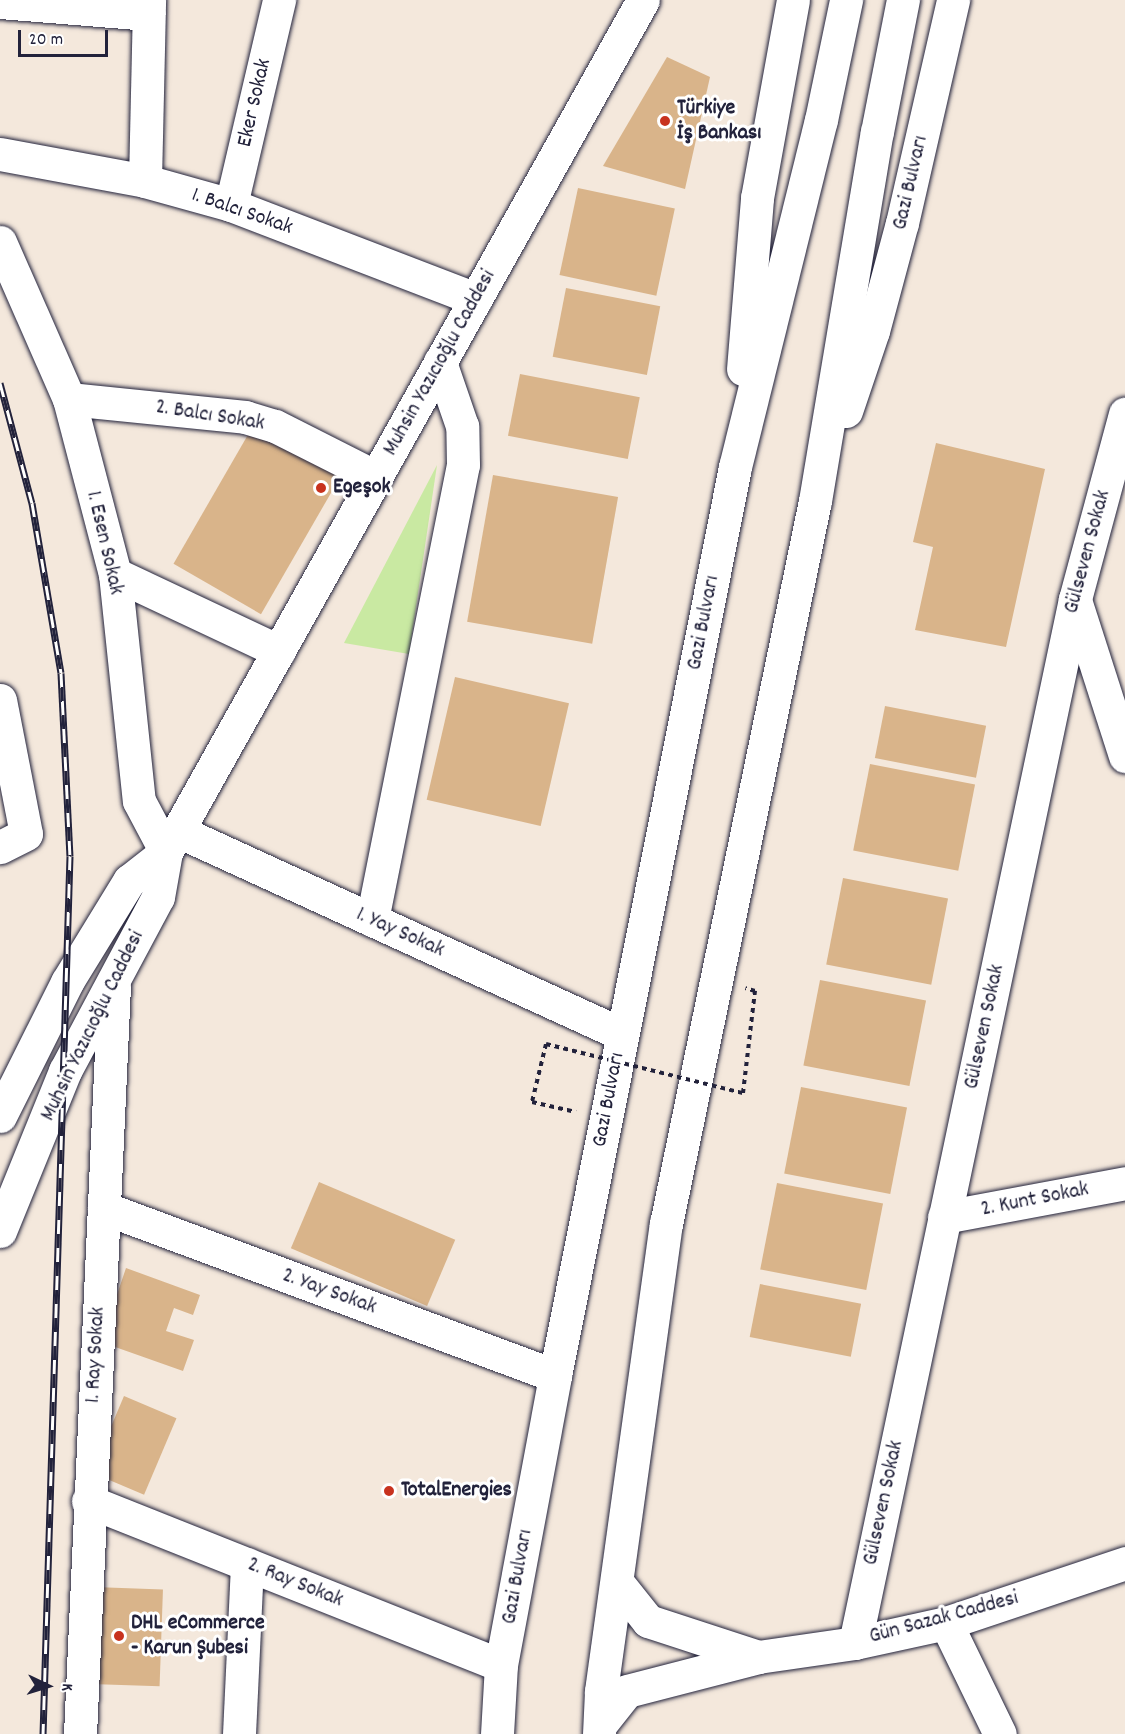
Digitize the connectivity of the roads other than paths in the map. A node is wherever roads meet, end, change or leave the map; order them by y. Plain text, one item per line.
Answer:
1 (279, 0) edge
2 (643, 0) edge
3 (793, 0) edge
4 (846, 0) edge
5 (903, 0) edge
6 (953, 0) edge
7 (0, 2) edge
8 (149, 7) edge
9 (0, 154) edge
10 (145, 181) junction
11 (231, 205) junction
12 (0, 242) edge
13 (476, 299) junction
14 (440, 362) junction
15 (69, 399) junction
16 (1124, 425) edge
17 (735, 467) junction
18 (376, 477) junction
19 (815, 501) junction
20 (115, 574) junction
21 (1075, 599) junction
22 (279, 651) junction
23 (1114, 681) edge
24 (0, 700) edge
25 (1125, 756) edge
26 (172, 842) junction
27 (0, 847) edge
28 (372, 920) junction
29 (115, 976) junction
30 (622, 1034) junction
31 (0, 1116) edge
32 (1125, 1183) edge
33 (104, 1208) junction
34 (945, 1217) junction
35 (0, 1231) edge
36 (555, 1376) junction
37 (88, 1501) junction
38 (1125, 1563) edge
39 (247, 1564) junction
40 (617, 1582) junction
41 (946, 1623) junction
42 (855, 1643) junction
43 (759, 1657) junction
44 (501, 1665) junction
45 (599, 1729) edge
46 (80, 1734) edge
47 (239, 1734) edge
48 (497, 1734) edge
49 (1000, 1734) edge

1 - 11 main road, Eker Sokak
2 - 13 main road, Muhsin Yazıcıoğlu Caddesi
3 - 17 main road, Gazi Bulvarı
4 - 17 main road, Gazi Bulvarı
5 - 19 main road, Gazi Bulvarı
6 - 19 main road, Gazi Bulvarı
7 - 8 main road
8 - 10 main road
9 - 10 main road, 1. Balcı Sokak
10 - 11 main road, 1. Balcı Sokak
11 - 13 main road, 1. Balcı Sokak
12 - 15 main road, 1. Esen Sokak
13 - 14 main road, Muhsin Yazıcıoğlu Caddesi
14 - 18 main road, Muhsin Yazıcıoğlu Caddesi
14 - 28 main road
15 - 18 main road, 2. Balcı Sokak
15 - 20 main road, 1. Esen Sokak
16 - 21 main road, Gülseven Sokak
17 - 30 main road, Gazi Bulvarı
18 - 22 main road, Muhsin Yazıcıoğlu Caddesi
19 - 40 main road, Gazi Bulvarı
20 - 22 main road
20 - 26 main road, 1. Esen Sokak
21 - 23 main road
21 - 34 main road, Gülseven Sokak
22 - 26 main road, Muhsin Yazıcıoğlu Caddesi
23 - 25 main road
24 - 27 main road
26 - 28 main road, 1. Yay Sokak
26 - 29 main road, Muhsin Yazıcıoğlu Caddesi
26 - 31 main road, Muhsin Yazıcıoğlu Caddesi
28 - 30 main road, 1. Yay Sokak
29 - 33 main road, 1. Ray Sokak
29 - 35 main road, Muhsin Yazıcıoğlu Caddesi
30 - 36 main road, Gazi Bulvarı
32 - 34 main road, 2. Kunt Sokak
33 - 36 main road, 2. Yay Sokak
33 - 37 main road, 1. Ray Sokak
34 - 42 main road, Gülseven Sokak
36 - 44 main road, Gazi Bulvarı
37 - 39 main road, 2. Ray Sokak
37 - 46 main road, 1. Ray Sokak
38 - 41 main road, Gün Sazak Caddesi
39 - 44 main road, 2. Ray Sokak
39 - 47 main road
40 - 43 main road
40 - 45 main road, Gazi Bulvarı
41 - 42 main road, Gün Sazak Caddesi
41 - 49 main road
42 - 43 main road, Gün Sazak Caddesi
43 - 45 main road, Gün Sazak Caddesi
44 - 48 main road, Gazi Bulvarı

